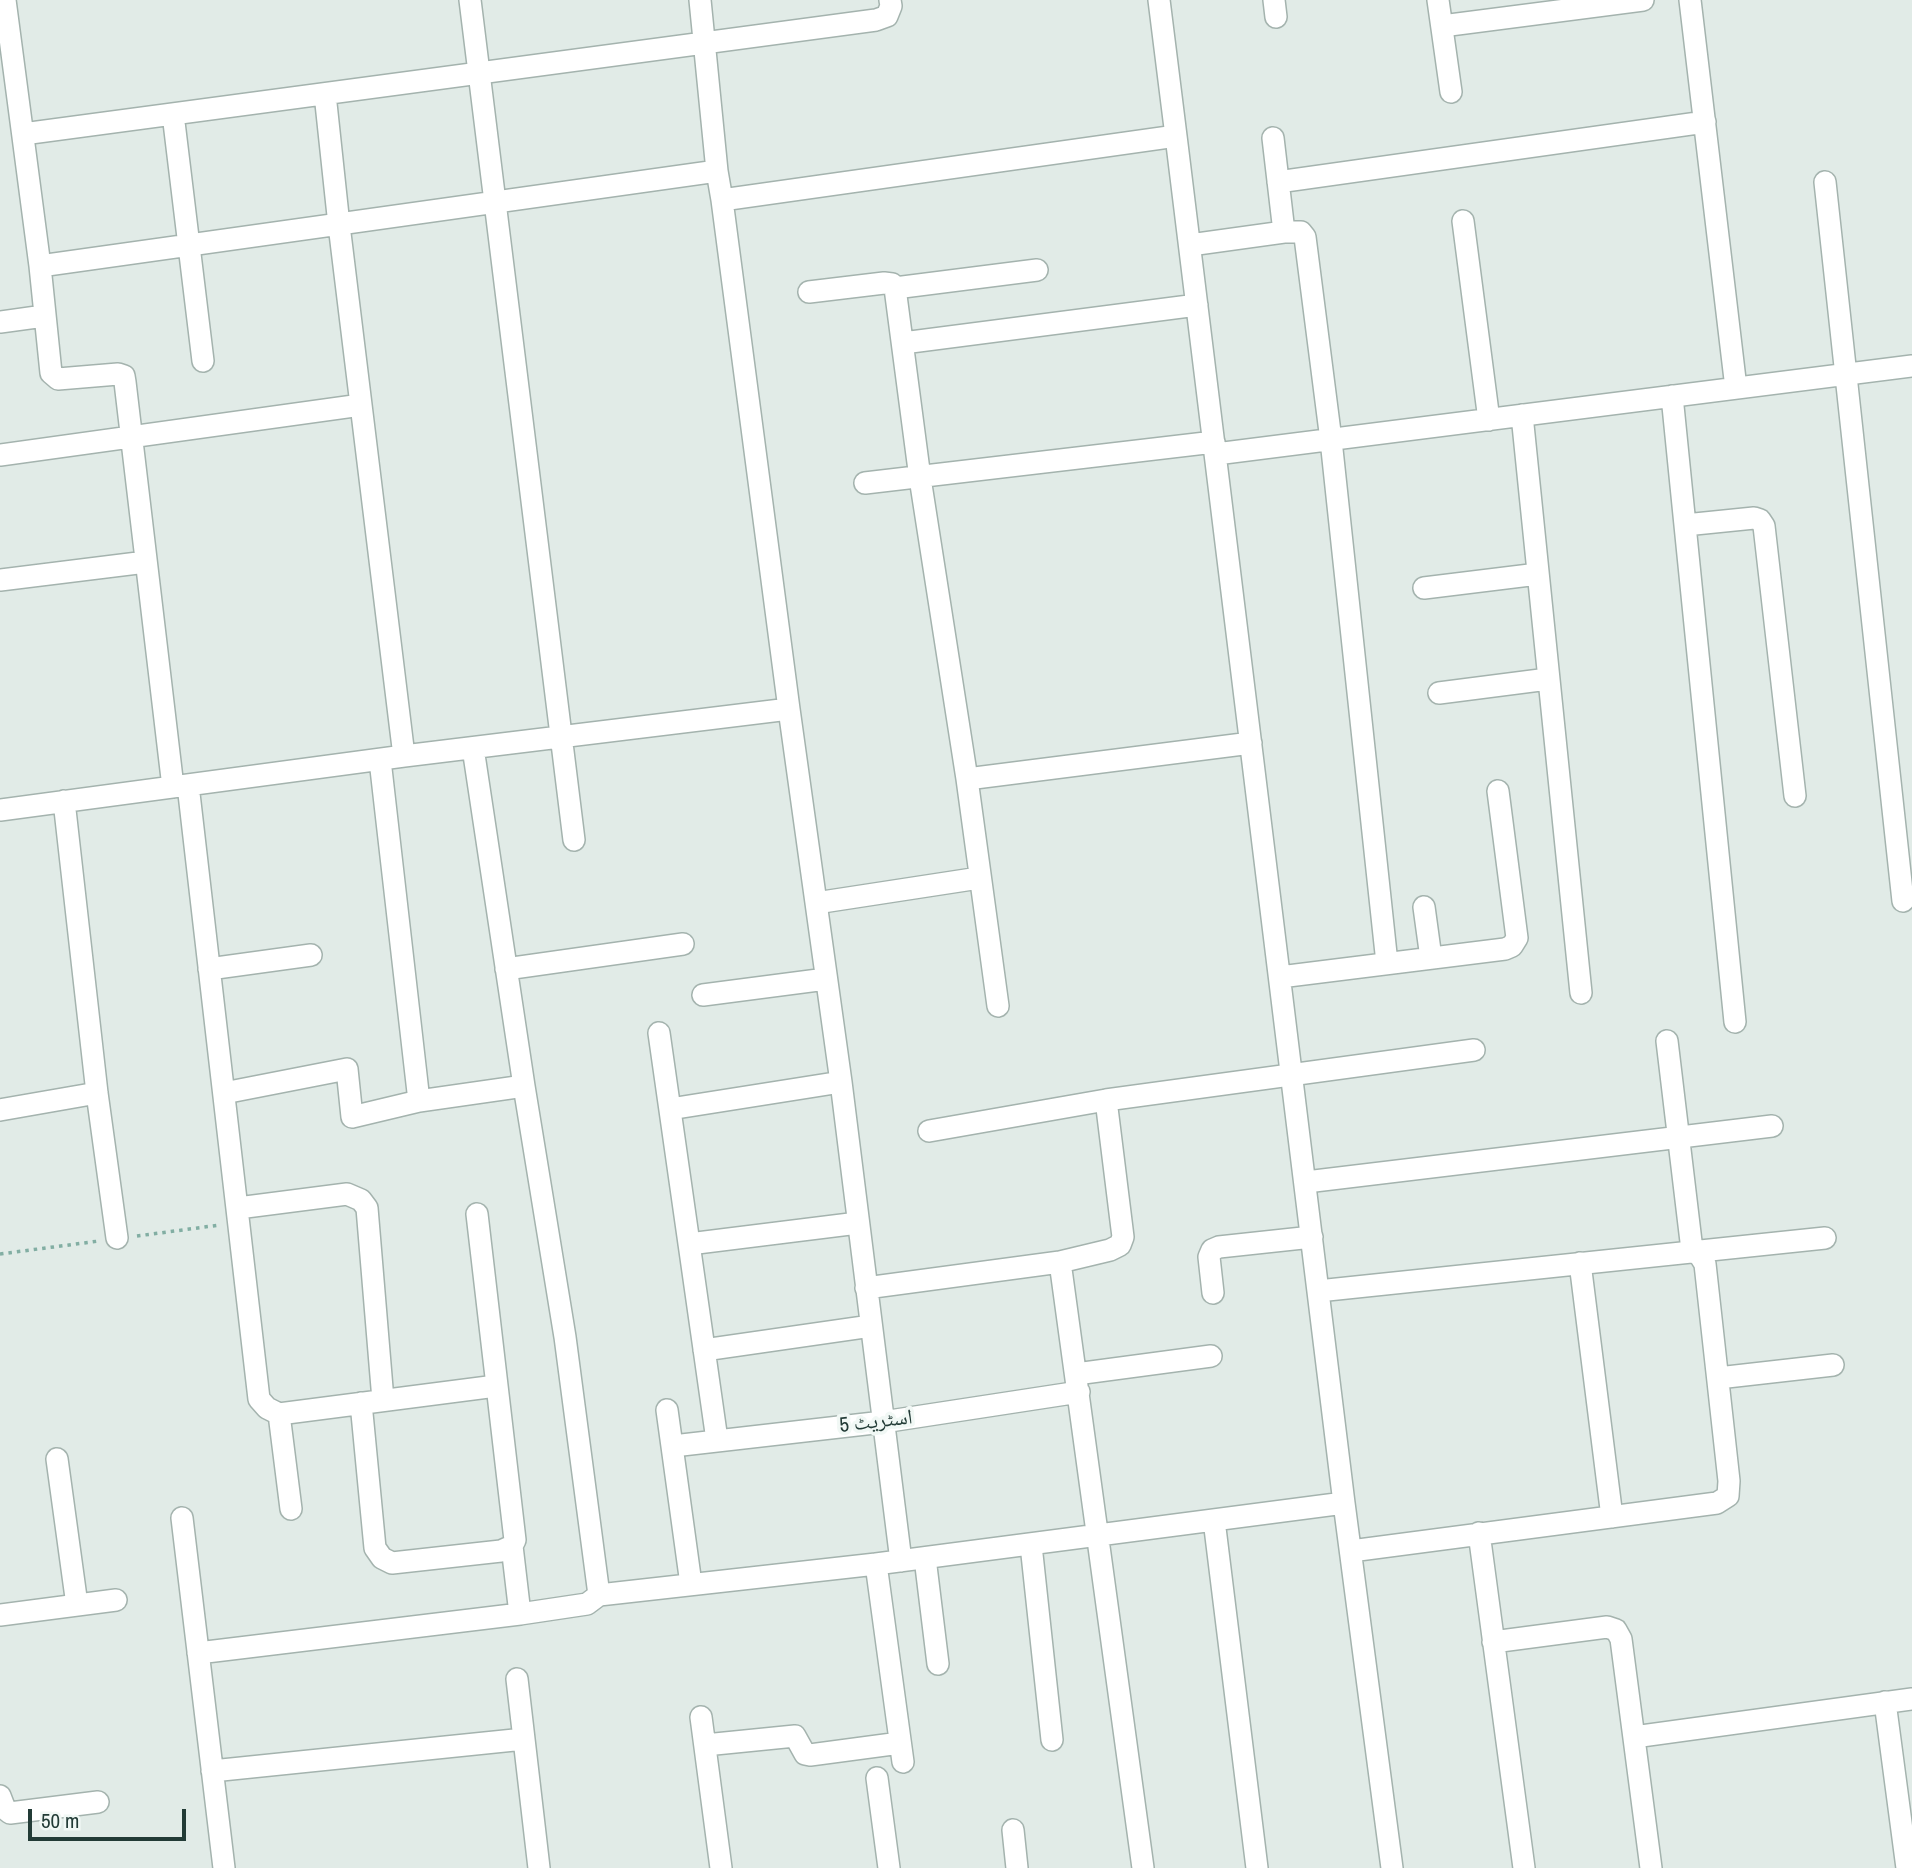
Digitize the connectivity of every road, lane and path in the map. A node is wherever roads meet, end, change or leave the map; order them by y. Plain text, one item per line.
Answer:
1 (5, 0) edge
2 (470, 0) edge
3 (700, 0) edge
4 (890, 0) edge
5 (1159, 0) edge
6 (1438, 0) edge
7 (1643, 0) edge
8 (1690, 0) edge
9 (1442, 26) junction
10 (703, 43) junction
11 (479, 73) junction
12 (1451, 92) dead end
13 (325, 94) junction
14 (173, 114) junction
15 (1705, 122) junction
16 (23, 134) junction
17 (1176, 136) junction
18 (1273, 138) dead end
19 (717, 171) junction
20 (1278, 182) junction
21 (1825, 182) dead end
22 (722, 200) junction
23 (495, 203) junction
24 (1463, 220) dead end
25 (339, 225) junction
26 (1284, 232) junction
27 (1189, 245) junction
28 (189, 247) junction
29 (40, 266) junction
30 (1037, 270) dead end
31 (895, 288) junction
32 (809, 292) dead end
33 (1197, 305) junction
34 (44, 316) junction
35 (0, 322) edge
36 (903, 343) junction
37 (203, 361) dead end
38 (1912, 366) edge
39 (1847, 374) junction
40 (1736, 388) junction
41 (1672, 396) junction
42 (361, 405) junction
43 (1522, 415) junction
44 (1489, 419) junction
45 (131, 437) junction
46 (1331, 440) junction
47 (1215, 448) junction
48 (0, 455) edge
49 (920, 478) junction
50 (865, 483) dead end
51 (1685, 526) junction
52 (146, 562) junction
53 (1538, 574) junction
54 (0, 580) edge
55 (1424, 588) dead end
56 (1548, 679) junction
57 (1439, 693) dead end
58 (789, 709) junction
59 (560, 737) junction
60 (1251, 744) junction
61 (473, 748) junction
62 (404, 756) junction
63 (380, 760) junction
64 (967, 779) junction
65 (181, 786) junction
66 (1498, 791) dead end
67 (1795, 796) dead end
68 (64, 801) junction
69 (0, 810) edge
70 (574, 840) dead end
71 (979, 878) junction
72 (1903, 901) dead end
73 (816, 903) junction
74 (1424, 907) dead end
75 (683, 944) dead end
76 (311, 955) dead end
77 (1431, 958) junction
78 (1387, 963) junction
79 (209, 969) junction
80 (506, 969) junction
81 (1280, 977) junction
82 (827, 979) junction
83 (1581, 993) dead end
84 (703, 995) dead end
85 (998, 1006) dead end
86 (1735, 1022) dead end
87 (659, 1033) dead end
88 (1667, 1041) dead end
89 (1474, 1050) dead end
90 (1292, 1075) junction
91 (841, 1082) junction
92 (524, 1086) junction
93 (97, 1093) junction
94 (224, 1093) junction
95 (1106, 1100) junction
96 (419, 1101) junction
97 (670, 1109) junction
98 (0, 1110) edge
99 (1772, 1126) dead end
100 (929, 1131) dead end
101 (1680, 1136) junction
102 (1306, 1182) junction
103 (238, 1208) junction
104 (477, 1214) dead end
105 (858, 1223) junction
106 (1312, 1237) junction
107 (117, 1238) dead end
108 (1825, 1238) dead end
109 (689, 1244) junction
110 (1692, 1250) junction
111 (1060, 1262) junction
112 (1580, 1264) junction
113 (866, 1288) junction
114 (1318, 1291) junction
115 (1213, 1293) dead end
116 (871, 1326) junction
117 (704, 1350) junction
118 (1210, 1356) dead end
119 (1833, 1365) dead end
120 (1717, 1378) junction
121 (1077, 1383) junction
122 (496, 1386) junction
123 (383, 1400) junction
124 (361, 1403) junction
125 (667, 1410) dead end
126 (279, 1414) junction
127 (883, 1422) junction
128 (717, 1440) junction
129 (673, 1446) junction
130 (57, 1459) dead end
131 (1344, 1503) junction
132 (291, 1509) dead end
133 (1612, 1517) junction
134 (182, 1518) dead end
135 (1214, 1520) junction
136 (1098, 1534) junction
137 (1479, 1534) junction
138 (1031, 1545) junction
139 (512, 1546) junction
140 (1350, 1551) junction
141 (925, 1558) junction
142 (901, 1561) junction
143 (876, 1564) junction
144 (691, 1584) junction
145 (599, 1595) junction
146 (116, 1600) dead end
147 (76, 1605) junction
148 (0, 1615) edge
149 (520, 1615) junction
150 (1493, 1642) junction
151 (198, 1653) junction
152 (938, 1664) dead end
153 (517, 1679) dead end
154 (1912, 1699) edge
155 (1885, 1702) junction
156 (701, 1717) dead end
157 (1634, 1737) junction
158 (524, 1740) junction
159 (1052, 1740) dead end
160 (705, 1745) junction
161 (212, 1771) junction
162 (877, 1778) dead end
163 (0, 1796) edge
164 (98, 1802) dead end
165 (1013, 1830) dead end
166 (224, 1868) edge
167 (539, 1868) edge
168 (721, 1868) edge
169 (889, 1868) edge
170 (1017, 1868) edge
171 (1143, 1868) edge
172 (1257, 1868) edge
173 (1392, 1868) edge
174 (1524, 1868) edge
175 (1651, 1868) edge
176 (1907, 1868) edge

1 - 16 street
2 - 11 street
3 - 10 street
4 - 10 street
5 - 17 street
6 - 9 street
7 - 9 street
8 - 15 street
9 - 12 street
10 - 11 street
10 - 19 street
11 - 13 street
11 - 23 street
13 - 14 street
13 - 25 street
14 - 16 street
14 - 28 street
15 - 20 street
15 - 40 street
16 - 29 street
17 - 22 street
17 - 27 street
18 - 20 street
19 - 22 street
19 - 23 street
20 - 26 street
21 - 39 street
22 - 58 street
23 - 25 street
23 - 59 street
24 - 44 street
25 - 28 street
25 - 42 street
26 - 27 street
26 - 46 street
27 - 33 street
28 - 29 street
28 - 37 street
29 - 34 street
30 - 31 street
31 - 32 street
31 - 36 street
33 - 36 street
33 - 47 street
34 - 35 street
34 - 45 street
36 - 49 street
38 - 39 street
39 - 40 street
39 - 72 street
40 - 41 street
41 - 43 street
41 - 51 street
42 - 45 street
42 - 62 street
43 - 44 street
43 - 53 street
44 - 46 street
45 - 48 street
45 - 52 street
46 - 47 street
46 - 78 street
47 - 49 street
47 - 60 street
49 - 50 street
49 - 64 street
51 - 67 street
51 - 86 street
52 - 54 street
52 - 65 street
53 - 55 street
53 - 56 street
56 - 57 street
56 - 83 street
58 - 59 street
58 - 73 street
59 - 61 street
59 - 70 street
60 - 64 street
60 - 81 street
61 - 62 street
61 - 80 street
62 - 63 street
63 - 65 street
63 - 96 street
64 - 71 street
65 - 68 street
65 - 79 street
66 - 77 street
68 - 69 street
68 - 93 street
71 - 73 street
71 - 85 street
73 - 82 street
74 - 77 street
75 - 80 street
76 - 79 street
77 - 78 street
78 - 81 street
79 - 94 street
80 - 92 street
81 - 90 street
82 - 84 street
82 - 91 street
87 - 97 street
88 - 101 street
89 - 90 street
90 - 95 street
90 - 102 street
91 - 97 street
91 - 105 street
92 - 96 street
92 - 145 street
93 - 98 street
93 - 107 street
94 - 96 street
94 - 103 street
95 - 100 street
95 - 111 street
97 - 109 street
99 - 101 street
101 - 102 street
101 - 110 street
102 - 106 street
103 - 123 street
103 - 126 street
104 - 122 street
105 - 109 street
105 - 113 street
106 - 114 street
106 - 115 street
108 - 110 street
109 - 117 street
110 - 112 street
110 - 120 street
111 - 113 street
111 - 121 street
112 - 114 street
112 - 133 street
113 - 116 street
114 - 131 street
116 - 117 street
116 - 127 street
117 - 128 street
118 - 121 street, اسٹریٹ 5
119 - 120 street
120 - 133 street
121 - 127 street, اسٹریٹ 5
121 - 136 street
122 - 123 street
122 - 139 street
123 - 124 street
124 - 126 street
124 - 139 street
125 - 129 street
126 - 132 street
127 - 128 street, اسٹریٹ 5
127 - 142 street
128 - 129 street, اسٹریٹ 5
129 - 144 street
130 - 147 street
131 - 135 street
131 - 140 street
133 - 137 street
134 - 151 street
135 - 136 street
135 - 172 street
136 - 138 street
136 - 171 street
137 - 140 street
137 - 150 street
138 - 141 street
138 - 159 street
139 - 149 street
140 - 173 street
141 - 142 street
141 - 152 street
142 - 143 street
143 - 144 street
143 - 160 street
144 - 145 street
145 - 149 street
146 - 147 street
147 - 148 street
149 - 151 street
150 - 157 street
150 - 174 street
151 - 161 street
153 - 158 street
154 - 155 street
155 - 157 street
155 - 176 street
156 - 160 street
157 - 175 street
158 - 161 street
158 - 167 street
160 - 168 street
161 - 166 street
162 - 169 street
163 - 164 street
165 - 170 street

